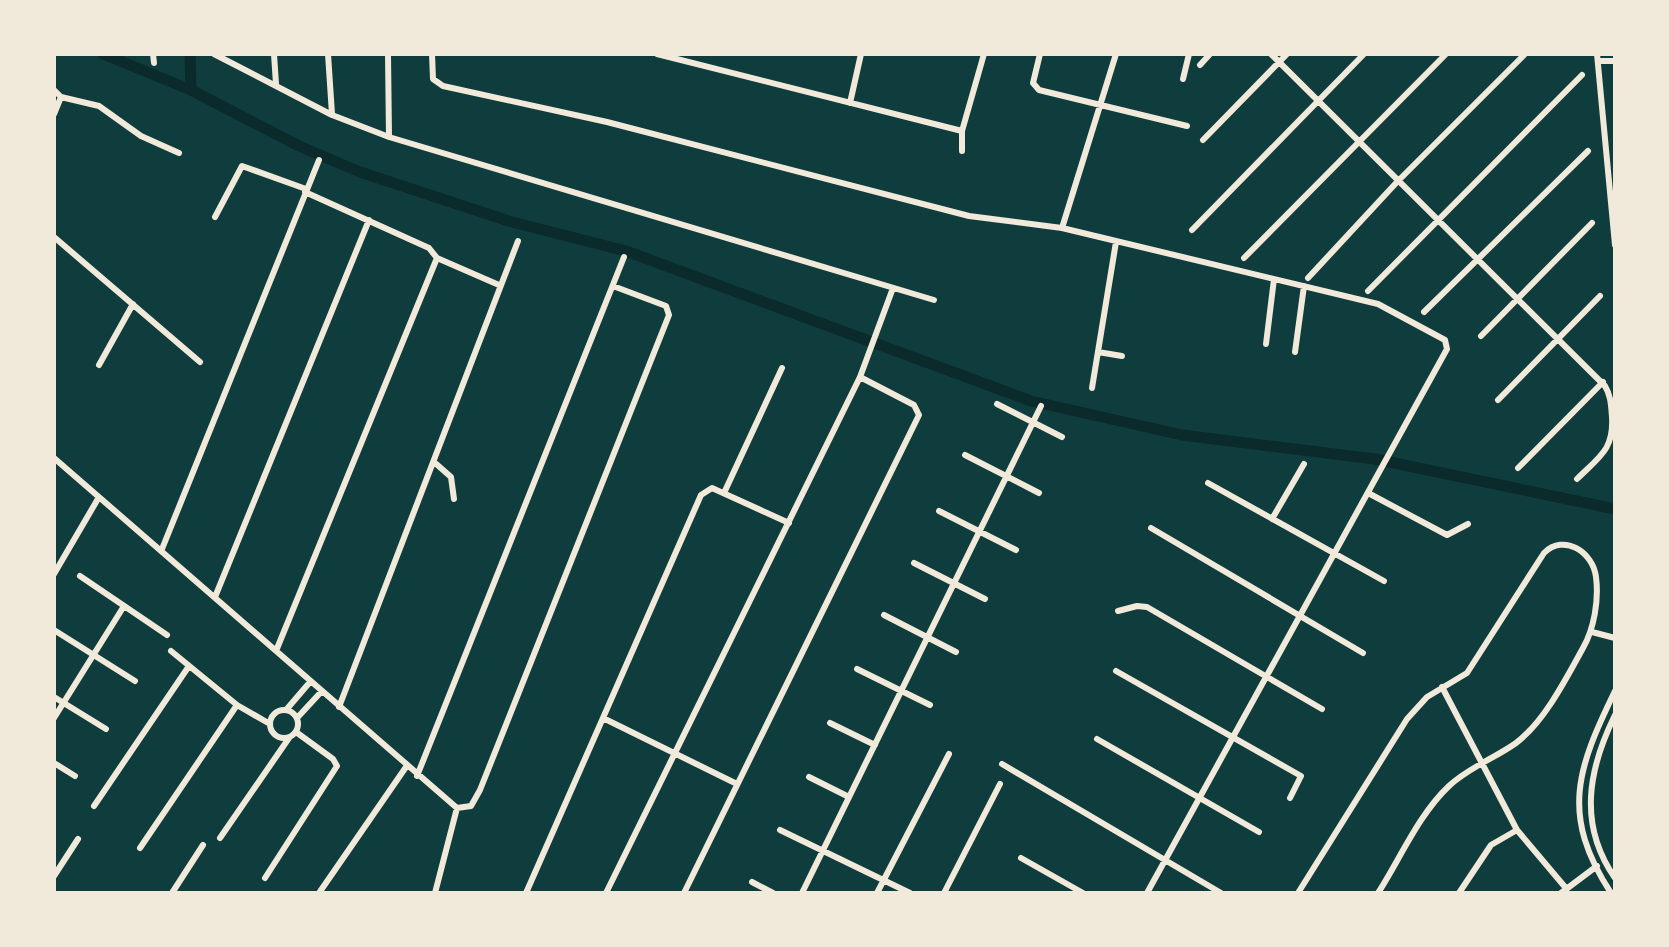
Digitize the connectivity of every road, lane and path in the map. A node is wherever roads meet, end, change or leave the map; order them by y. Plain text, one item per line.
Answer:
1 (153, 54) edge
2 (214, 54) edge
3 (274, 54) edge
4 (328, 54) edge
5 (388, 54) edge
6 (432, 54) edge
7 (657, 54) edge
8 (861, 54) edge
9 (984, 54) edge
10 (1040, 54) edge
11 (1116, 54) edge
12 (1189, 54) edge
13 (1210, 54) edge
14 (1271, 54) edge
15 (1287, 54) edge
16 (1364, 54) edge
17 (1446, 54) edge
18 (1525, 54) edge
19 (1598, 58) edge
20 (1615, 61) edge
21 (1280, 62) junction
22 (154, 63) dead end
23 (1200, 65) dead end
24 (1582, 75) dead end
25 (1183, 79) dead end
26 (276, 84) junction
27 (54, 90) edge
28 (61, 97) junction
29 (1320, 101) junction
30 (850, 103) junction
31 (1098, 105) junction
32 (54, 114) edge
33 (332, 115) junction
34 (1187, 126) dead end
35 (962, 131) junction
36 (389, 137) junction
37 (1203, 140) dead end
38 (1358, 142) junction
39 (962, 151) dead end
40 (1588, 151) dead end
41 (179, 153) dead end
42 (319, 160) dead end
43 (1397, 182) junction
44 (306, 190) junction
45 (215, 217) dead end
46 (369, 220) junction
47 (1438, 221) junction
48 (1592, 223) dead end
49 (1062, 228) junction
50 (1192, 230) dead end
51 (54, 237) edge
52 (518, 241) dead end
53 (1116, 242) junction
54 (1615, 245) edge
55 (624, 257) dead end
56 (437, 258) junction
57 (1244, 258) dead end
58 (1478, 260) junction
59 (1308, 278) dead end
60 (1274, 279) junction
61 (499, 285) junction
62 (613, 286) junction
63 (1304, 286) junction
64 (893, 288) junction
65 (1368, 291) dead end
66 (1600, 296) dead end
67 (1518, 298) junction
68 (934, 300) dead end
69 (133, 304) junction
70 (1424, 312) dead end
71 (1481, 336) dead end
72 (1558, 338) junction
73 (1266, 344) dead end
74 (1098, 352) junction
75 (1295, 352) dead end
76 (1122, 356) dead end
77 (200, 362) dead end
78 (99, 365) dead end
79 (782, 368) dead end
80 (860, 377) junction
81 (1603, 382) junction
82 (1092, 388) dead end
83 (1498, 400) dead end
84 (997, 404) dead end
85 (1041, 406) dead end
86 (1033, 422) junction
87 (1062, 437) dead end
88 (965, 455) dead end
89 (54, 458) edge
90 (434, 462) junction
91 (1304, 464) dead end
92 (1518, 468) dead end
93 (1006, 477) junction
94 (1577, 479) dead end
95 (1208, 483) dead end
96 (724, 493) junction
97 (1039, 493) dead end
98 (1370, 494) junction
99 (99, 497) junction
100 (454, 499) dead end
101 (939, 511) dead end
102 (1272, 519) junction
103 (789, 523) junction
104 (1468, 524) dead end
105 (1151, 528) dead end
106 (978, 530) junction
107 (162, 549) junction
108 (1016, 550) dead end
109 (1335, 553) junction
110 (914, 563) dead end
111 (55, 571) edge
112 (80, 576) dead end
113 (1384, 581) dead end
114 (953, 583) junction
115 (215, 597) junction
116 (985, 599) dead end
117 (124, 606) junction
118 (1118, 611) dead end
119 (884, 615) dead end
120 (1300, 617) junction
121 (54, 630) edge
122 (1592, 632) junction
123 (167, 635) dead end
124 (927, 638) junction
125 (1615, 638) edge
126 (171, 651) dead end
127 (276, 651) junction
128 (956, 652) dead end
129 (1363, 653) dead end
130 (93, 655) junction
131 (189, 666) junction
132 (857, 669) dead end
133 (1116, 671) dead end
134 (1267, 676) junction
135 (135, 681) dead end
136 (310, 682) junction
137 (1442, 687) junction
138 (900, 690) junction
139 (1615, 691) edge
140 (321, 692) junction
141 (54, 697) edge
142 (63, 703) junction
143 (237, 705) junction
144 (930, 705) dead end
145 (339, 707) junction
146 (1322, 709) dead end
147 (286, 710) junction
148 (1615, 715) edge
149 (54, 718) edge
150 (297, 718) junction
151 (605, 719) junction
152 (830, 723) dead end
153 (270, 724) junction
154 (106, 729) dead end
155 (296, 732) junction
156 (289, 738) junction
157 (1097, 739) dead end
158 (1233, 739) junction
159 (875, 745) junction
160 (676, 752) junction
161 (949, 754) dead end
162 (1484, 762) junction
163 (54, 763) edge
164 (1002, 764) dead end
165 (406, 767) junction
166 (75, 776) dead end
167 (417, 776) junction
168 (809, 777) dead end
169 (737, 784) junction
170 (1000, 784) dead end
171 (849, 797) junction
172 (1200, 798) junction
173 (1290, 798) dead end
174 (94, 806) dead end
175 (457, 808) junction
176 (780, 830) dead end
177 (1517, 830) junction
178 (1259, 832) dead end
179 (220, 838) dead end
180 (78, 839) dead end
181 (203, 845) dead end
182 (140, 848) dead end
183 (823, 850) junction
184 (1021, 858) dead end
185 (1166, 859) junction
186 (1604, 862) junction
187 (1594, 868) junction
188 (54, 876) edge
189 (265, 878) dead end
190 (1615, 878) edge
191 (884, 880) junction
192 (752, 882) dead end
193 (174, 890) edge
194 (1563, 890) edge
195 (183, 893) edge
196 (319, 893) edge
197 (435, 893) edge
198 (526, 893) edge
199 (606, 893) edge
200 (684, 893) edge
201 (773, 893) edge
202 (802, 893) edge
203 (877, 893) edge
204 (910, 893) edge
205 (944, 893) edge
206 (1083, 893) edge
207 (1147, 893) edge
208 (1221, 893) edge
209 (1298, 893) edge
210 (1378, 893) edge
211 (1459, 893) edge
212 (1611, 893) edge

1 - 22 street
2 - 26 street
3 - 26 street
4 - 33 street
5 - 36 street
6 - 49 street
7 - 30 street
8 - 30 street
9 - 35 street
10 - 31 street
11 - 31 street
12 - 25 street
13 - 23 street
14 - 21 street
15 - 21 street
16 - 29 street
17 - 38 street
18 - 43 street
19 - 20 street
19 - 54 street
21 - 29 street
21 - 37 street
24 - 47 street
26 - 33 street
27 - 28 street
28 - 32 street
28 - 41 street
29 - 38 street
29 - 50 street
30 - 35 street
31 - 34 street
31 - 49 street
33 - 36 street
35 - 39 street
36 - 64 street
38 - 43 street
38 - 57 street
40 - 58 street
42 - 44 street
43 - 47 street
43 - 59 street
44 - 45 street
44 - 46 street
44 - 107 street
46 - 56 street
46 - 115 street
47 - 58 street
47 - 65 street
48 - 67 street
49 - 53 street
51 - 69 street
52 - 61 street
53 - 60 street
53 - 74 street
55 - 62 street
56 - 61 street
56 - 127 street
58 - 67 street
58 - 70 street
60 - 63 street
60 - 73 street
61 - 90 street
62 - 167 street
62 - 175 street
63 - 75 street
63 - 98 street
64 - 68 street
64 - 80 street
66 - 72 street
67 - 71 street
67 - 72 street
69 - 77 street
69 - 78 street
72 - 81 street
72 - 83 street
74 - 76 street
74 - 82 street
79 - 96 street
80 - 103 street
80 - 169 street
81 - 92 street
81 - 94 street
84 - 86 street
85 - 86 street
86 - 87 street
86 - 93 street
88 - 93 street
89 - 99 street
90 - 100 street
90 - 145 street
91 - 102 street
93 - 97 street
93 - 106 street
95 - 102 street
96 - 103 street
96 - 151 street
98 - 104 street
98 - 109 street
99 - 107 street
99 - 111 street
101 - 106 street
102 - 109 street
103 - 160 street
105 - 120 street
106 - 108 street
106 - 114 street
107 - 115 street
109 - 113 street
109 - 120 street
110 - 114 street
112 - 117 street
114 - 116 street
114 - 124 street
115 - 127 street
117 - 123 street
117 - 130 street
118 - 134 street
119 - 124 street
120 - 129 street
120 - 134 street
121 - 130 street
122 - 125 street
122 - 137 street
122 - 162 street
124 - 128 street
124 - 138 street
126 - 131 street
127 - 136 street
130 - 135 street
130 - 142 street
131 - 143 street
131 - 174 street
132 - 138 street
133 - 158 street
134 - 146 street
134 - 158 street
136 - 140 street
136 - 147 street
137 - 162 street
137 - 209 street
138 - 144 street
138 - 159 street
139 - 187 street
140 - 145 street
140 - 150 street
141 - 142 street
142 - 149 street
142 - 154 street
143 - 153 street
143 - 182 street
145 - 165 street
147 - 150 street
147 - 153 street
148 - 186 street
150 - 155 street
151 - 160 street
151 - 198 street
152 - 159 street
153 - 156 street
155 - 156 street
155 - 189 street
156 - 179 street
157 - 172 street
158 - 172 street
158 - 173 street
159 - 171 street
160 - 169 street
160 - 199 street
161 - 191 street
162 - 177 street
162 - 210 street
163 - 166 street
164 - 185 street
165 - 167 street
165 - 196 street
167 - 175 street
168 - 171 street
169 - 200 street
170 - 205 street
171 - 183 street
172 - 178 street
172 - 185 street
175 - 197 street
176 - 183 street
177 - 194 street
177 - 211 street
180 - 188 street
181 - 193 street
183 - 191 street
183 - 202 street
184 - 206 street
185 - 207 street
185 - 208 street
186 - 187 street
186 - 190 street
187 - 194 street
187 - 212 street
191 - 203 street
191 - 204 street
192 - 201 street
193 - 195 street

